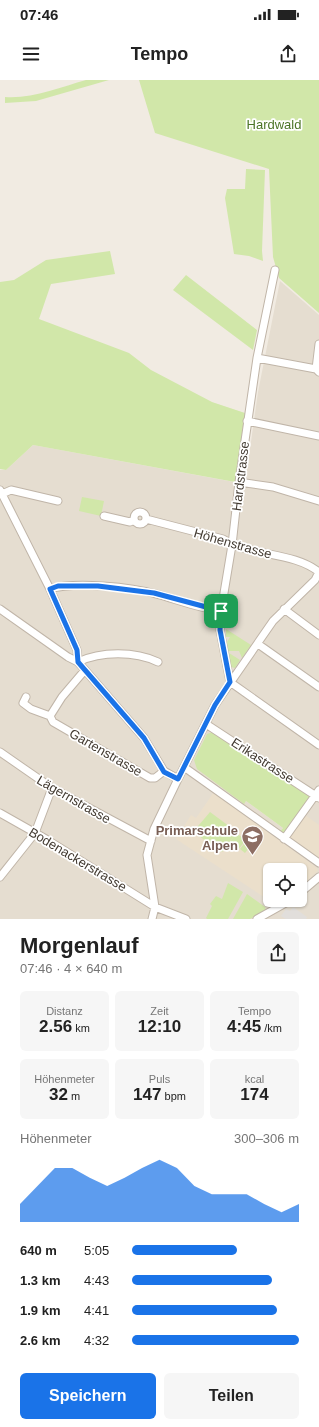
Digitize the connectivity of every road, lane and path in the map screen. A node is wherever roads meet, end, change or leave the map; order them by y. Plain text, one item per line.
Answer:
1 (275, 270) dead end
2 (319, 344) edge
3 (257, 358) junction
4 (318, 370) edge
5 (247, 421) junction
6 (319, 436) edge
7 (239, 482) junction
8 (1, 492) edge
9 (58, 500) dead end
10 (319, 501) edge
11 (3, 503) edge
12 (104, 516) dead end
13 (232, 545) junction
14 (319, 572) edge
15 (50, 589) junction
16 (0, 609) edge
17 (284, 609) junction
18 (221, 611) junction
19 (319, 635) edge
20 (258, 644) junction
21 (78, 662) junction
22 (158, 662) dead end
23 (85, 670) junction
24 (230, 682) junction
25 (319, 687) edge
26 (26, 697) dead end
27 (50, 716) junction
28 (206, 724) junction
29 (319, 745) edge
30 (0, 752) edge
31 (184, 767) junction
32 (164, 772) junction
33 (178, 779) junction
34 (52, 788) junction
35 (318, 794) edge
36 (0, 813) edge
37 (35, 833) junction
38 (284, 839) junction
39 (150, 841) junction
40 (319, 863) edge
41 (0, 877) edge
42 (319, 877) edge
43 (307, 887) edge
44 (155, 907) junction
45 (279, 907) edge
46 (152, 919) edge
47 (186, 919) edge
48 (257, 919) edge

1 - 3 street, Hardstrasse
2 - 4 street
3 - 4 street
3 - 5 street, Hardstrasse
5 - 6 street
5 - 7 street, Hardstrasse
7 - 10 street
7 - 13 street, Hardstrasse
8 - 9 street
8 - 11 street
11 - 15 street
12 - 13 street, Höhenstrasse
13 - 14 street, Höhenstrasse
13 - 18 street, Hardstrasse
14 - 17 street
15 - 18 street
15 - 21 street
16 - 21 street
17 - 19 street
17 - 20 street
18 - 24 street, Hardstrasse
20 - 24 street
20 - 25 street
21 - 22 street
21 - 23 street
23 - 27 street
23 - 32 street
24 - 28 street
24 - 29 street
26 - 27 street, Gartenstrasse
27 - 32 street, Gartenstrasse
28 - 31 street
28 - 35 street, Erikastrasse
30 - 34 street, Lägernstrasse
31 - 33 street
31 - 38 street
32 - 33 street
33 - 39 street
34 - 37 street
34 - 39 street, Lägernstrasse
35 - 38 street
36 - 37 street, Bodenackerstrasse
37 - 41 street
37 - 44 street, Bodenackerstrasse
38 - 40 street
39 - 44 street
42 - 43 street
44 - 46 street
44 - 47 street, Bodenackerstrasse
45 - 48 street

